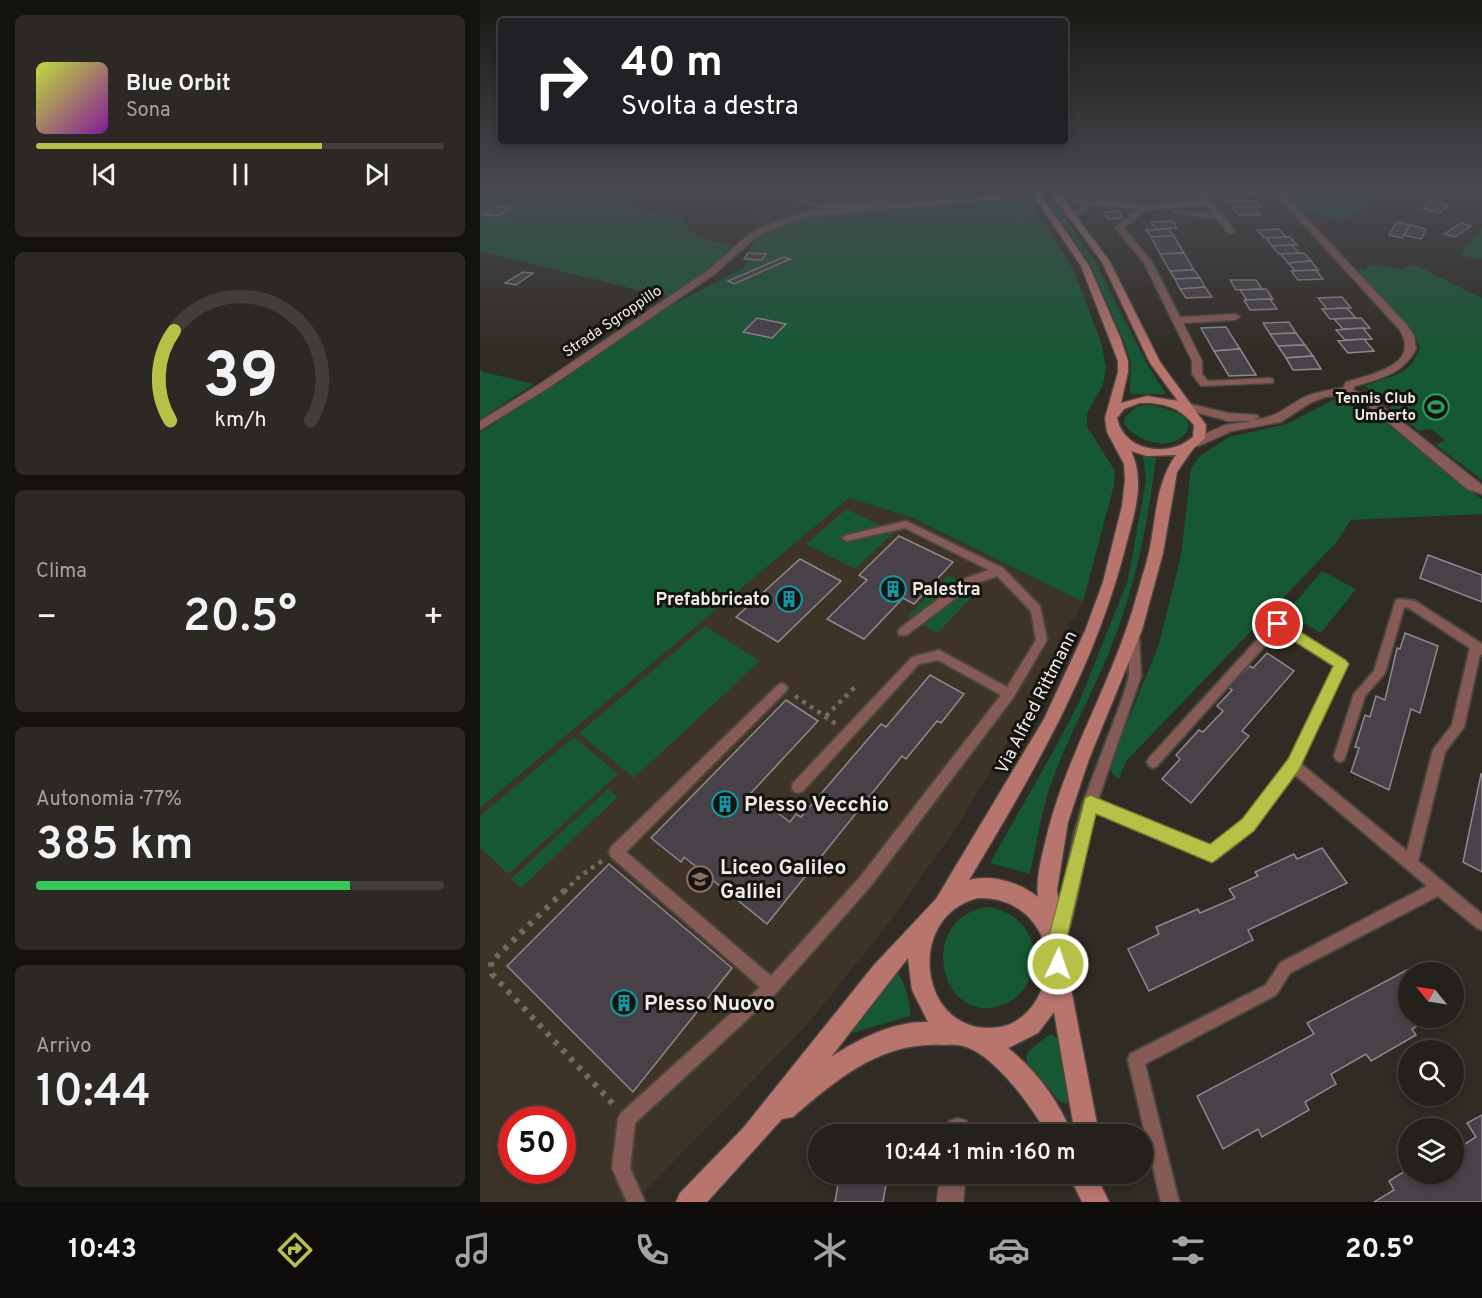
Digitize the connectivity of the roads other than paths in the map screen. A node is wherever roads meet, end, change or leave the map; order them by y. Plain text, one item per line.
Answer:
1 (741, 246) edge
2 (1072, 246) edge
3 (1094, 246) edge
4 (1134, 246) edge
5 (1328, 246) edge
6 (1235, 317) dead end
7 (1177, 320) junction
8 (1269, 381) dead end
9 (1347, 391) junction
10 (1172, 403) joint
11 (1192, 412) junction
12 (1286, 413) junction
13 (1112, 425) junction
14 (480, 426) edge
15 (1192, 446) junction
16 (1482, 490) edge
17 (847, 538) dead end
18 (999, 571) junction
19 (1134, 630) junction
20 (903, 632) dead end
21 (1479, 648) edge
22 (782, 688) road end
23 (1009, 694) junction
24 (1340, 756) dead end
25 (1153, 762) dead end
26 (1293, 765) junction
27 (798, 787) dead end
28 (1090, 804) junction
29 (1411, 861) junction
30 (1440, 887) junction
31 (938, 912) junction
32 (1482, 922) edge
33 (1055, 948) junction
34 (772, 987) junction
35 (967, 1036) junction
36 (1055, 1124) edge
37 (1085, 1124) edge
38 (761, 1127) junction
39 (952, 1184) edge
40 (1087, 1184) edge
41 (1095, 1184) edge
42 (636, 1202) edge
43 (689, 1202) edge
44 (950, 1202) edge
45 (1097, 1202) edge
46 (1170, 1202) edge

1 - 14 street, Strada Sgroppillo
2 - 13 main road
3 - 11 main road
4 - 7 street
5 - 9 street
6 - 7 street
7 - 8 street
9 - 12 street
9 - 16 street
10 - 11 street
10 - 13 main road
11 - 12 street
11 - 15 main road
12 - 15 street
13 - 15 main road
13 - 31 main road, Via Alfred Rittmann
15 - 19 main road
17 - 18 lane
18 - 20 lane
18 - 23 lane
19 - 28 lane
19 - 33 main road
21 - 24 lane
21 - 29 lane
22 - 34 lane
23 - 27 lane
23 - 34 lane
25 - 26 lane
26 - 28 lane
26 - 29 lane
28 - 33 lane
29 - 30 lane
30 - 32 lane
30 - 46 lane
31 - 33 main road
31 - 35 main road
31 - 38 main road
33 - 35 main road
33 - 37 main road
34 - 42 lane
35 - 36 main road
35 - 38 main road
38 - 43 main road
39 - 44 street
40 - 45 main road
41 - 45 main road

